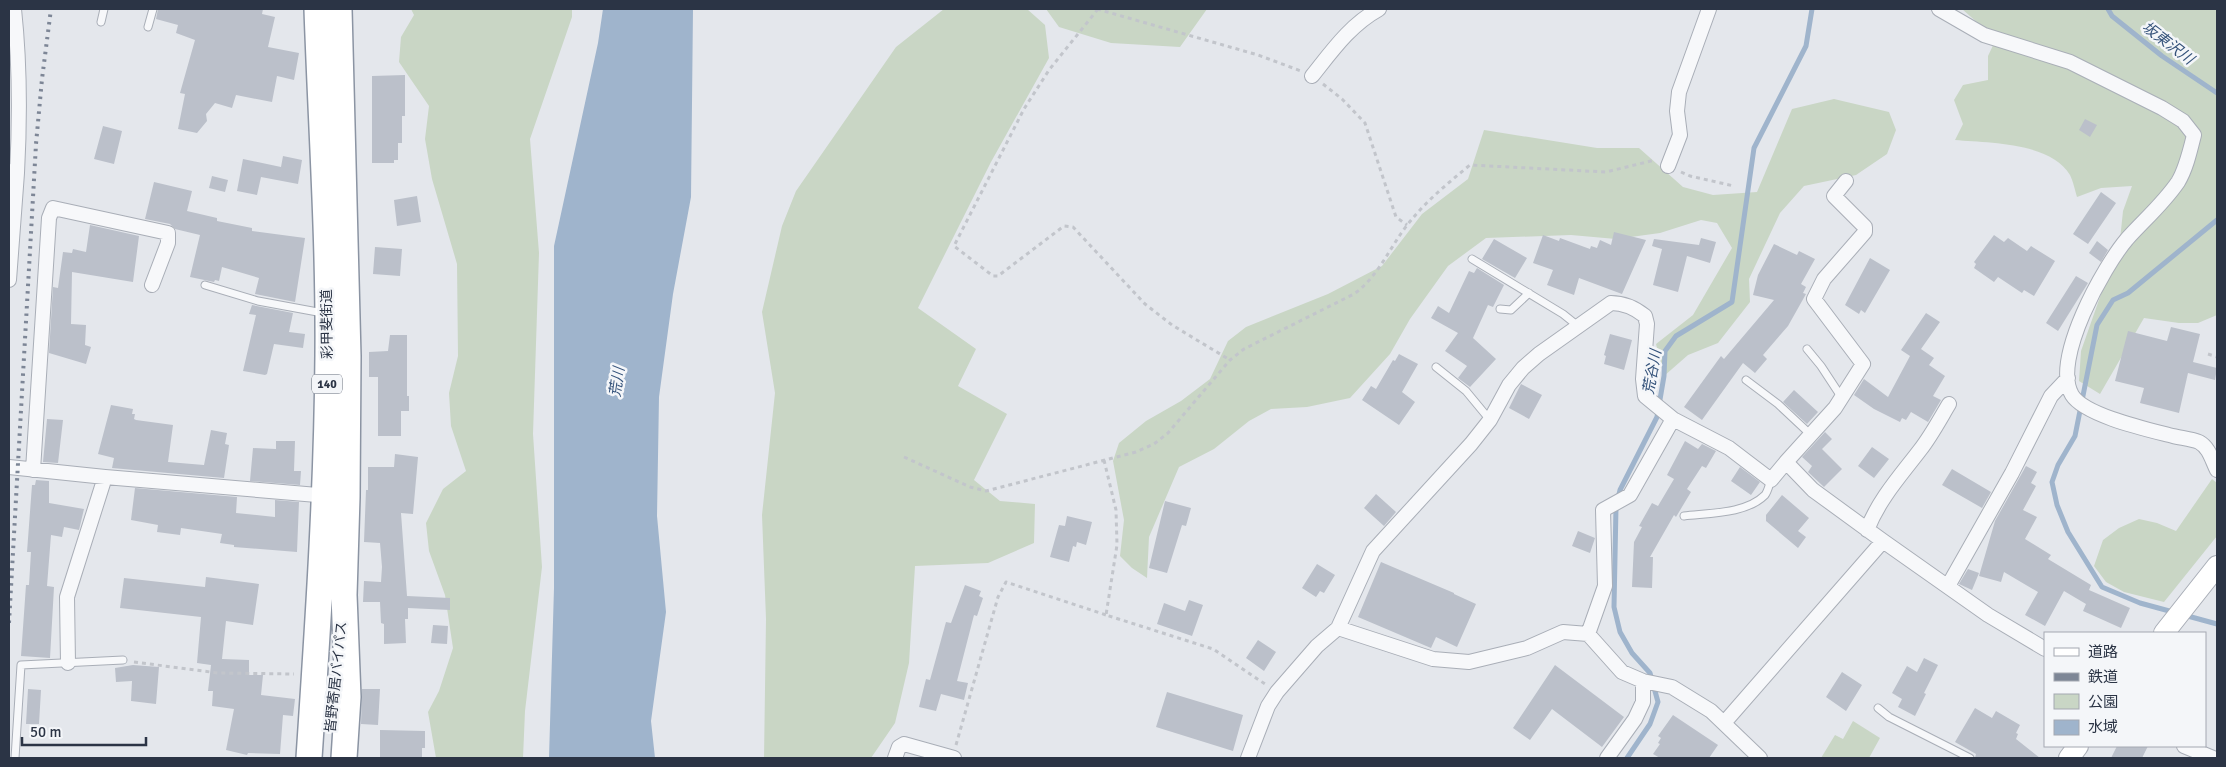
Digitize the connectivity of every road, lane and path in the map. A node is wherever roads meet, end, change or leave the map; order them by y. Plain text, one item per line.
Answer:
1 (14, 9) edge
2 (104, 9) edge
3 (153, 9) edge
4 (317, 9) edge
5 (340, 9) edge
6 (1098, 9) edge
7 (1379, 9) edge
8 (1709, 9) edge
9 (1939, 9) edge
10 (101, 22) dead end
11 (148, 27) dead end
12 (1312, 76) junction
13 (1668, 166) junction
14 (13, 172) edge
15 (1846, 181) dead end
16 (1734, 186) dead end
17 (1407, 225) junction
18 (1472, 259) dead end
19 (9, 280) edge
20 (152, 285) dead end
21 (204, 285) dead end
22 (1529, 293) junction
23 (1500, 308) dead end
24 (327, 313) junction
25 (1578, 326) junction
26 (1807, 349) dead end
27 (2208, 354) dead end
28 (2217, 357) edge
29 (1230, 360) junction
30 (1436, 367) dead end
31 (2068, 378) junction
32 (1746, 380) dead end
33 (1842, 398) junction
34 (1949, 404) dead end
35 (1673, 419) junction
36 (1490, 420) junction
37 (1810, 434) junction
38 (904, 457) dead end
39 (1104, 460) junction
40 (1786, 462) junction
41 (9, 466) edge
42 (33, 470) junction
43 (2217, 470) edge
44 (105, 477) junction
45 (1771, 480) junction
46 (336, 497) junction
47 (1684, 516) dead end
48 (1867, 530) junction
49 (1883, 541) junction
50 (2217, 566) edge
51 (1948, 586) junction
52 (332, 598) junction
53 (1106, 615) junction
54 (1338, 628) junction
55 (2165, 632) edge
56 (1588, 634) junction
57 (2044, 648) edge
58 (123, 660) joint
59 (68, 663) junction
60 (314, 674) junction
61 (1643, 681) junction
62 (1277, 692) junction
63 (1878, 708) dead end
64 (1724, 723) junction
65 (2077, 747) edge
66 (2186, 747) edge
67 (16, 758) edge
68 (309, 758) edge
69 (319, 758) edge
70 (328, 758) edge
71 (344, 758) edge
72 (894, 758) edge
73 (954, 758) edge
74 (1248, 758) edge
75 (1606, 758) edge
76 (1760, 758) edge
77 (1970, 758) edge
78 (2069, 758) edge
79 (2213, 758) edge

1 - 14 street
2 - 10 lane
3 - 11 lane
4 - 24 highway, 彩甲斐街道 / 140
5 - 46 highway, 彩甲斐街道 / 140
6 - 12 path
6 - 29 path
7 - 12 street
8 - 13 street
9 - 31 street
12 - 17 path
13 - 16 path
13 - 17 path
14 - 19 street
15 - 33 street
17 - 29 path
18 - 22 lane
20 - 42 street
21 - 24 lane
22 - 23 lane
22 - 25 lane
24 - 46 highway, 彩甲斐街道 / 140
25 - 35 street
25 - 36 street
26 - 33 lane
27 - 28 path
29 - 39 path
30 - 36 lane
31 - 43 street
31 - 51 street
32 - 37 lane
33 - 37 street
34 - 48 street
35 - 45 street
35 - 56 street
36 - 54 street
37 - 40 street
38 - 39 path
39 - 53 path
40 - 45 street
40 - 48 street
41 - 42 street
42 - 44 street
44 - 46 street
44 - 59 street
45 - 47 lane
46 - 52 highway, 彩甲斐街道 / 140
48 - 49 street
49 - 51 street
49 - 64 street
50 - 55 street
51 - 57 street
52 - 60 highway, 彩甲斐街道 / 140
52 - 69 highway, 皆野寄居バイパス / 140
52 - 70 highway, 皆野寄居バイパス / 140
52 - 71 highway, 彩甲斐街道 / 140
53 - 62 path
53 - 73 path
54 - 56 street
54 - 62 street
56 - 61 street
58 - 59 lane
58 - 60 path
59 - 67 lane
60 - 68 highway, 彩甲斐街道 / 140
61 - 64 street
61 - 75 street
62 - 74 street
63 - 77 lane
64 - 76 street
65 - 78 street
66 - 79 street
72 - 73 street

